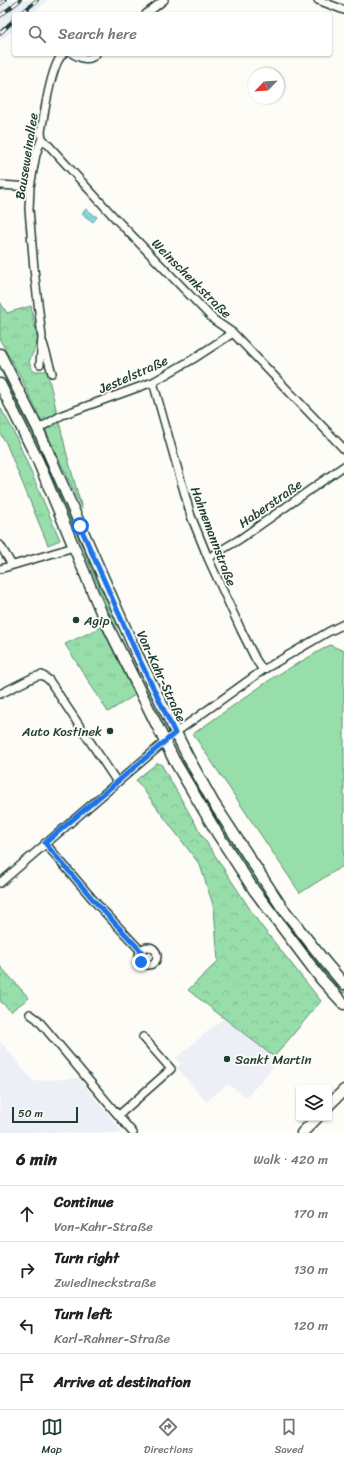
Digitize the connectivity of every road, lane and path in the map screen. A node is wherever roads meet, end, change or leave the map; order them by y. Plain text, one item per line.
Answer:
1 (164, 0) edge
2 (318, 0) edge
3 (344, 10) edge
4 (149, 12) edge
5 (60, 56) edge
6 (77, 56) edge
7 (94, 56) edge
8 (42, 138) junction
9 (0, 185) edge
10 (30, 187) junction
11 (233, 333) junction
12 (42, 337) junction
13 (0, 354) edge
14 (40, 364) dead end
15 (52, 373) dead end
16 (153, 382) junction
17 (0, 384) edge
18 (38, 429) junction
19 (344, 449) edge
20 (344, 466) edge
21 (0, 545) edge
22 (74, 546) junction
23 (208, 558) junction
24 (12, 565) junction
25 (0, 569) edge
26 (344, 624) edge
27 (263, 670) junction
28 (0, 694) edge
29 (175, 733) junction
30 (164, 742) junction
31 (117, 782) junction
32 (45, 843) junction
33 (0, 882) edge
34 (141, 951) dead end
35 (344, 984) edge
36 (344, 1004) edge
37 (30, 1014) dead end
38 (143, 1037) dead end
39 (344, 1090) edge
40 (332, 1102) edge
41 (118, 1115) junction
42 (314, 1121) edge
43 (133, 1133) edge
44 (302, 1133) edge

1 - 4 street
2 - 3 street
5 - 8 street, Bauseweinallee
6 - 7 street
8 - 10 street, Bauseweinallee
8 - 11 street, Weinschenkstraße
9 - 10 street
10 - 12 street, Bauseweinallee
11 - 16 street, Jestelstraße
11 - 19 street, Weinschenkstraße
12 - 14 street, Bauseweinallee
12 - 15 street, Bauseweinallee
13 - 18 main road, Von-Kahr-Straße
16 - 18 street, Jestelstraße
16 - 23 street, Hahnemannstraße
17 - 22 main road, Von-Kahr-Straße
18 - 29 main road, Von-Kahr-Straße
20 - 23 street, Haberstraße
21 - 24 street
22 - 24 street
22 - 30 main road, Von-Kahr-Straße
23 - 27 street, Hahnemannstraße
24 - 25 street
26 - 27 street
27 - 29 street
28 - 31 street
29 - 30 street
29 - 35 main road, Von-Kahr-Straße
30 - 31 street
30 - 36 main road, Von-Kahr-Straße
31 - 32 street
32 - 33 street
32 - 34 street
37 - 41 street
38 - 41 street
39 - 40 main road
41 - 43 street
42 - 44 main road

